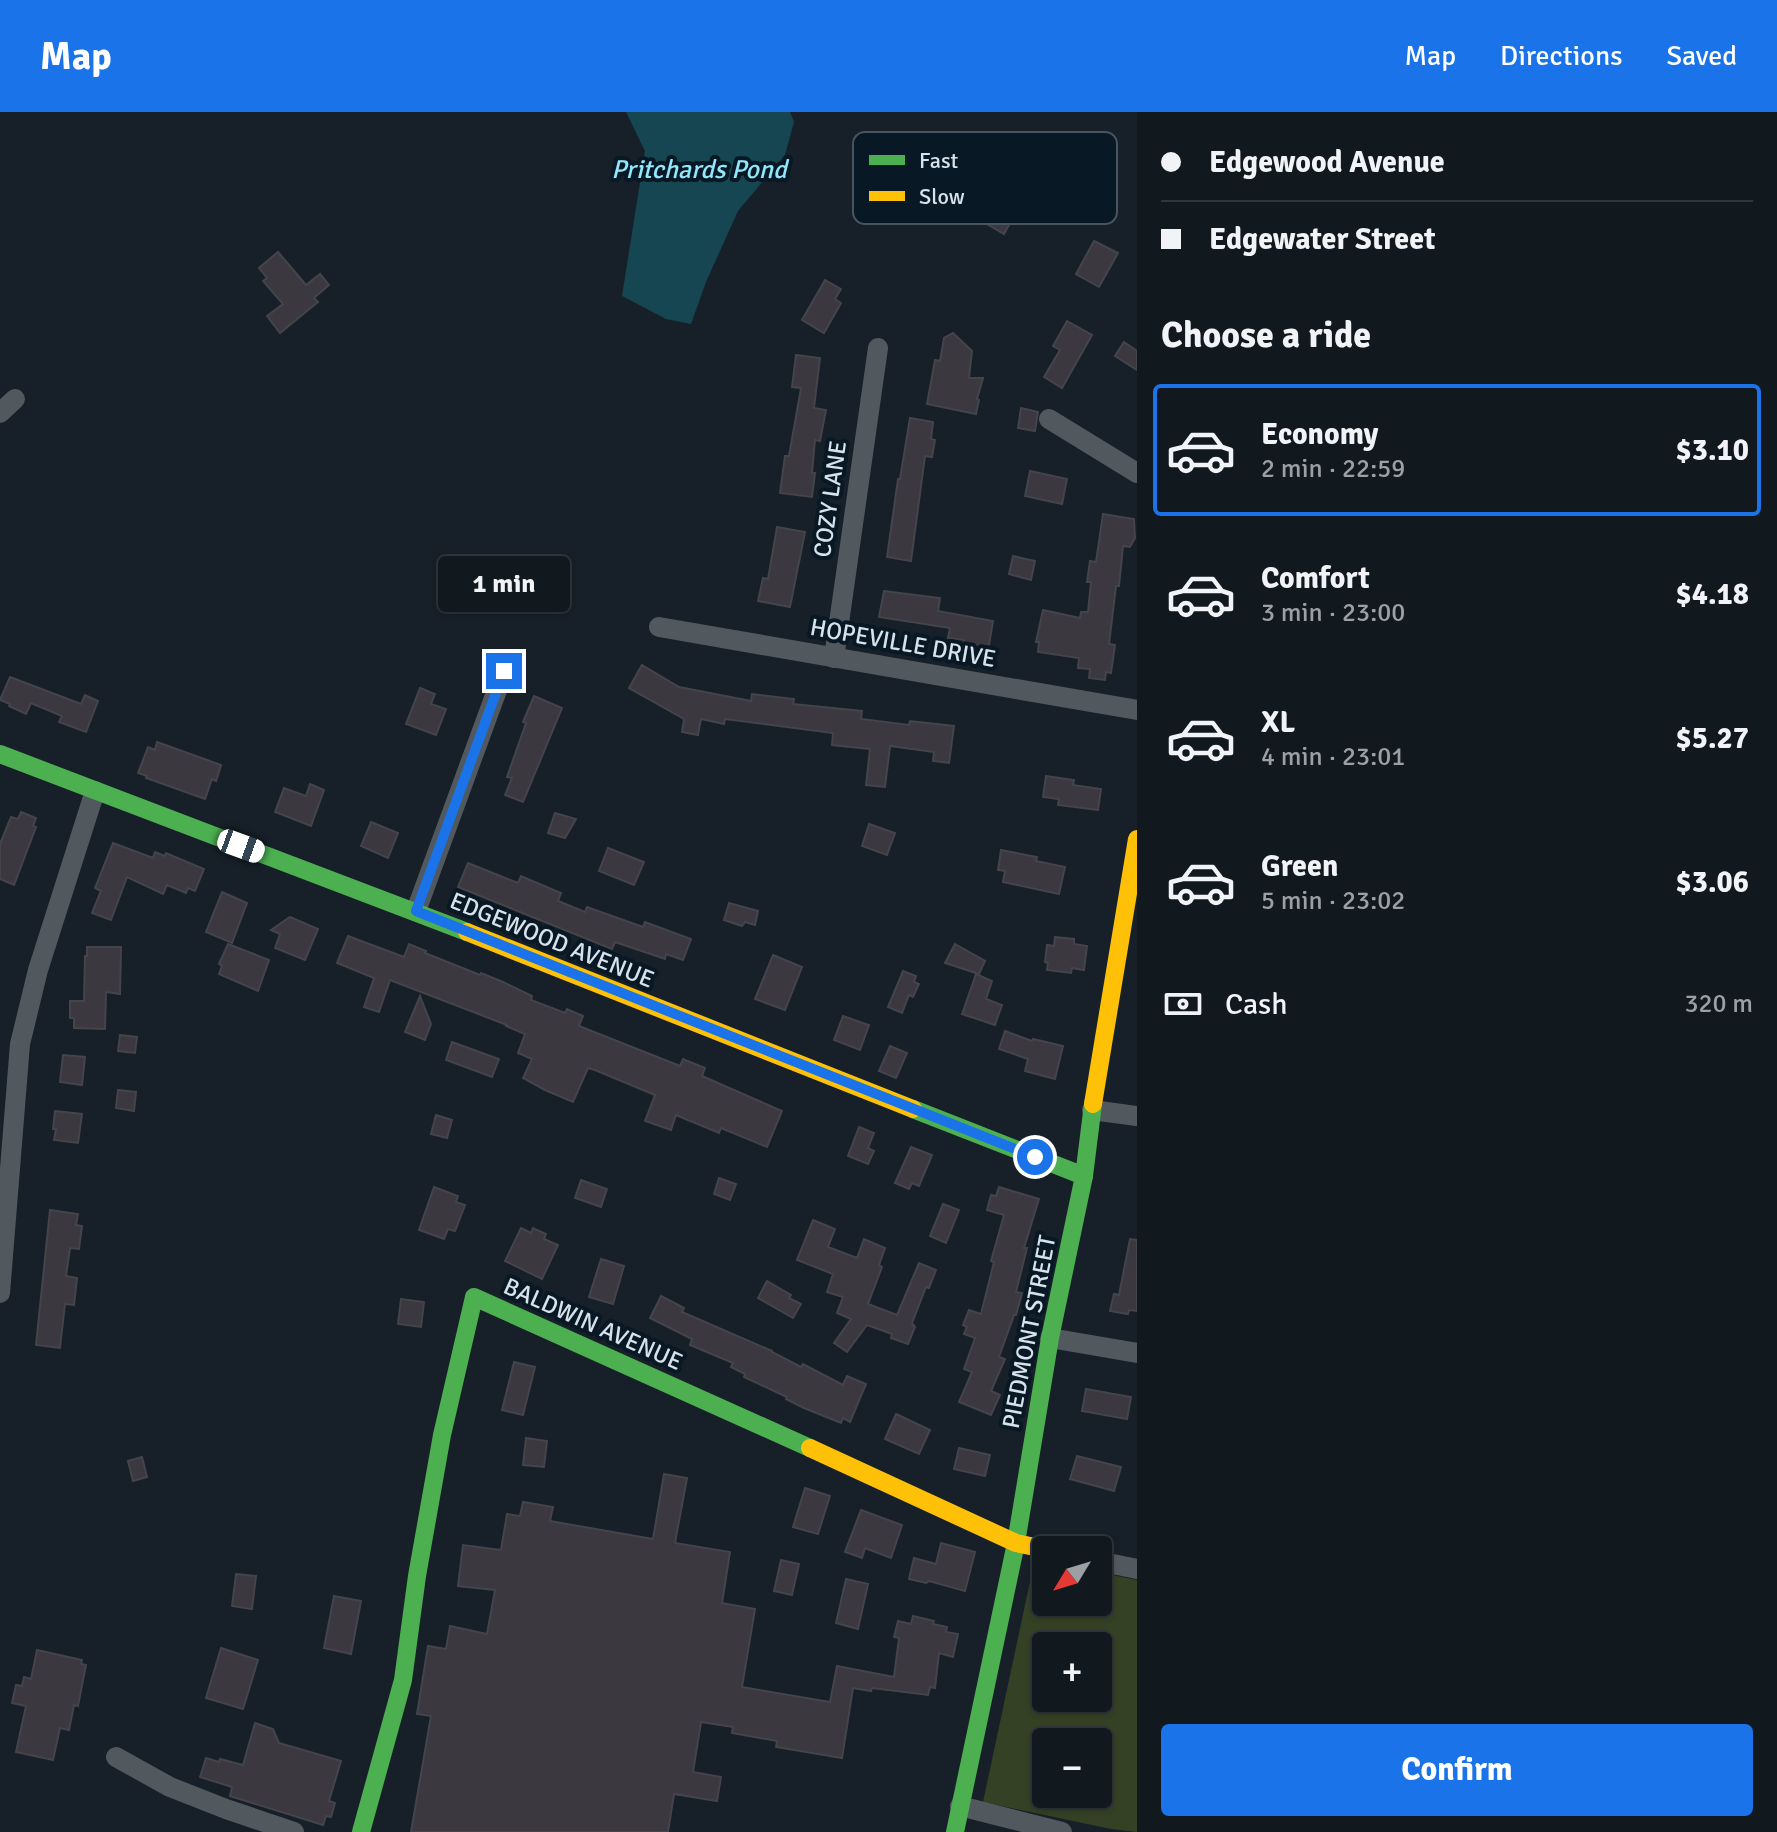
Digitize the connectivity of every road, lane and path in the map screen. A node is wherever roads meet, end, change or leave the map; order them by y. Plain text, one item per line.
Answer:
1 (878, 348) dead end
2 (1049, 419) dead end
3 (1137, 473) edge
4 (659, 627) dead end
5 (834, 658) junction
6 (504, 671) dead end
7 (1137, 710) edge
8 (0, 754) edge
9 (95, 791) junction
10 (1137, 839) edge
11 (416, 911) junction
12 (10, 1044) edge
13 (1092, 1110) junction
14 (1137, 1116) edge
15 (1084, 1176) junction
16 (0, 1293) edge
17 (1050, 1338) junction
18 (1137, 1353) edge
19 (1016, 1543) junction
20 (1032, 1546) edge
21 (1112, 1564) edge
22 (1137, 1569) edge
23 (116, 1757) dead end
24 (960, 1806) junction
25 (294, 1832) edge
26 (361, 1832) edge
27 (955, 1832) edge
28 (1062, 1832) edge

1 - 5 street, COZY LANE
2 - 3 street
4 - 5 street, HOPEVILLE DRIVE
5 - 7 street, HOPEVILLE DRIVE
6 - 11 street
8 - 9 street, EDGEWOOD AVENUE
9 - 11 street, EDGEWOOD AVENUE
9 - 12 street
10 - 13 street, PIEDMONT STREET
11 - 15 street, EDGEWOOD AVENUE
12 - 16 street
13 - 14 street
13 - 15 street, PIEDMONT STREET
15 - 17 street, PIEDMONT STREET
17 - 18 street
17 - 19 street, PIEDMONT STREET
19 - 20 street
19 - 24 street, PIEDMONT STREET
19 - 26 street, BALDWIN AVENUE
21 - 22 street
23 - 25 street
24 - 27 street, PIEDMONT STREET
24 - 28 street

